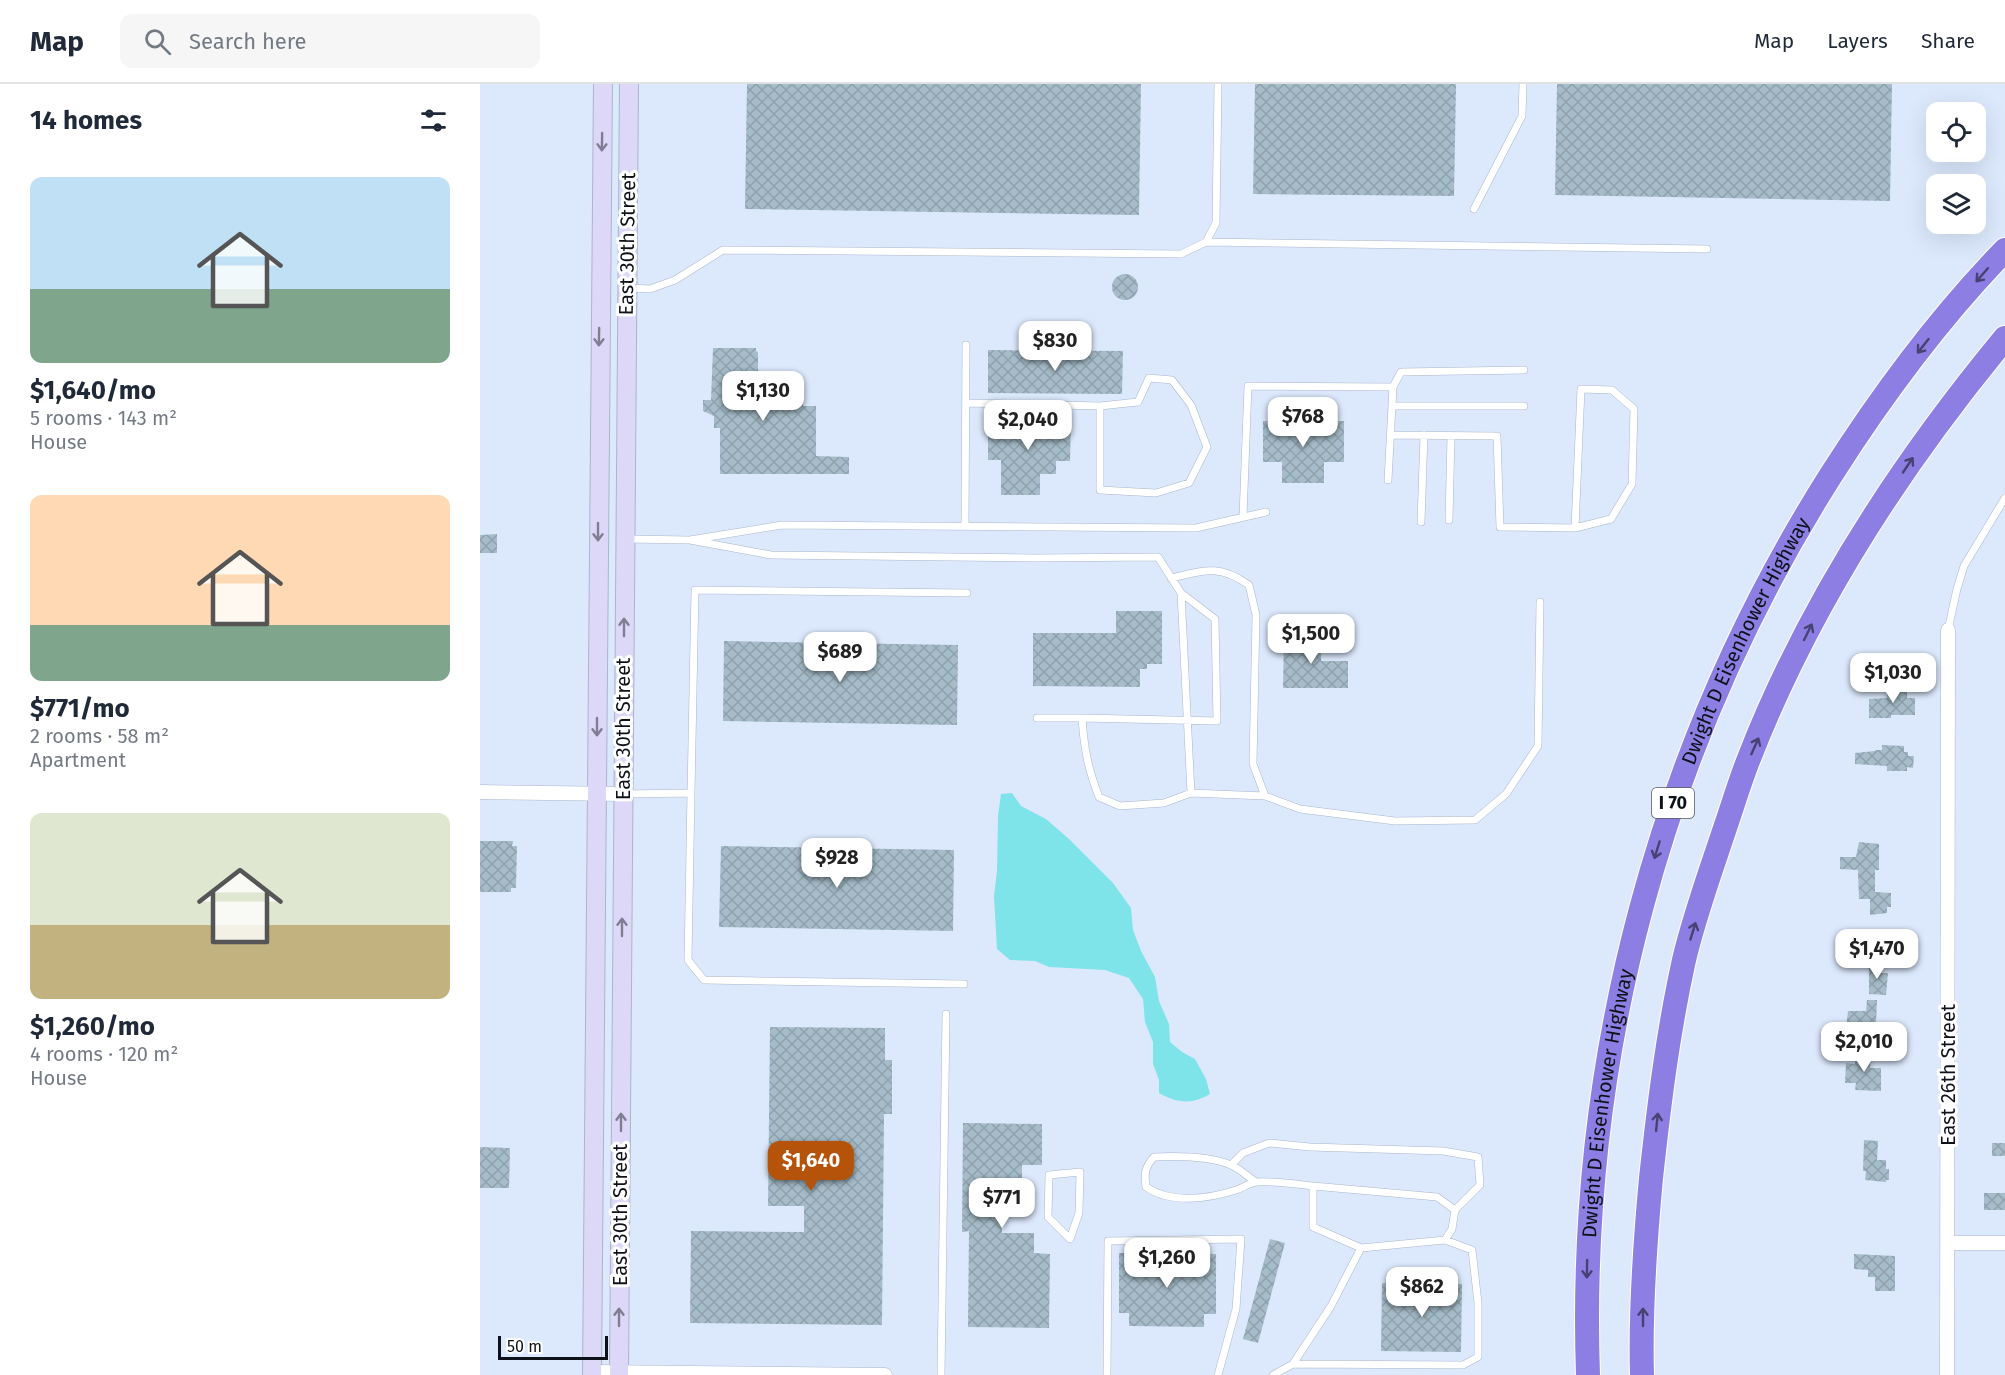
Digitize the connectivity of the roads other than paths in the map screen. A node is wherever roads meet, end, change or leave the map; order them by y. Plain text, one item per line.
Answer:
1 (603, 84) edge
2 (629, 84) edge
3 (1218, 84) edge
4 (1522, 84) edge
5 (1474, 209) dead end
6 (1206, 242) junction
7 (1707, 249) dead end
8 (2005, 250) edge
9 (600, 288) junction
10 (627, 288) junction
11 (2005, 338) edge
12 (966, 345) dead end
13 (1524, 370) dead end
14 (1393, 387) junction
15 (966, 403) junction
16 (1100, 406) junction
17 (1392, 406) junction
18 (1524, 406) dead end
19 (1390, 435) junction
20 (1424, 435) junction
21 (1451, 436) junction
22 (1388, 480) dead end
23 (2005, 498) edge
24 (1266, 512) dead end
25 (1243, 517) junction
26 (1449, 520) dead end
27 (1421, 522) dead end
28 (965, 526) junction
29 (1575, 528) junction
30 (625, 540) junction
31 (690, 540) junction
32 (1172, 578) junction
33 (967, 593) dead end
34 (1181, 593) junction
35 (1540, 602) dead end
36 (1948, 630) joint
37 (1037, 718) dead end
38 (1082, 718) junction
39 (1188, 720) junction
40 (480, 792) edge
41 (691, 793) junction
42 (1191, 793) junction
43 (596, 794) junction
44 (623, 794) junction
45 (1265, 796) junction
46 (964, 984) dead end
47 (946, 1014) dead end
48 (1231, 1165) junction
49 (1256, 1182) junction
50 (1313, 1186) junction
51 (1455, 1210) junction
52 (1070, 1239) joint
53 (1445, 1240) junction
54 (1948, 1243) junction
55 (2005, 1243) edge
56 (1361, 1248) junction
57 (1293, 1364) junction
58 (592, 1373) edge
59 (619, 1373) edge
60 (885, 1375) edge
61 (940, 1375) edge
62 (1107, 1375) edge
63 (1218, 1375) edge
64 (1273, 1375) edge
65 (1588, 1375) edge
66 (1642, 1375) edge
67 (1947, 1375) edge

1 -> 9 main road, East 30th Street
2 - 10 main road, East 30th Street
3 - 6 lane
4 - 5 lane
6 - 7 lane
6 - 10 lane
8 -> 65 highway, Dwight D Eisenhower Highway / I 70
9 - 10 main road
9 -> 43 main road, East 30th Street
10 - 30 main road, East 30th Street
66 -> 11 highway
12 - 15 lane
13 - 14 lane
14 - 17 lane
14 - 25 lane
15 - 16 lane
15 - 28 lane
16 - 16 lane
17 - 18 lane
17 - 19 lane
19 - 20 lane
19 - 22 lane
20 - 21 lane
20 - 27 lane
21 - 26 lane
21 - 29 lane
23 - 36 lane
24 - 25 lane
25 - 28 lane
28 - 31 lane
29 - 29 lane
30 - 31 lane
44 -> 30 main road, East 30th Street
31 - 32 lane
32 - 34 lane
32 - 45 lane
33 - 41 lane
34 - 39 lane
34 - 39 lane
35 - 45 lane
36 - 54 street, East 26th Street
37 - 38 lane
38 - 39 lane
38 - 42 lane
39 - 42 lane
40 - 43 street
41 - 44 lane
41 - 46 lane
42 - 45 lane
43 - 44 street
43 - 58 main road, East 30th Street
59 -> 44 main road, East 30th Street
47 - 61 lane
48 - 49 lane
48 - 49 lane
48 - 51 lane
49 - 50 lane
50 - 51 lane
50 - 56 lane
51 - 53 lane
52 - 52 lane
53 - 56 lane
53 - 57 lane
54 - 55 street
54 - 67 street, East 26th Street
56 - 57 lane
57 - 64 lane
58 - 59 street
59 - 60 street
62 - 63 lane

